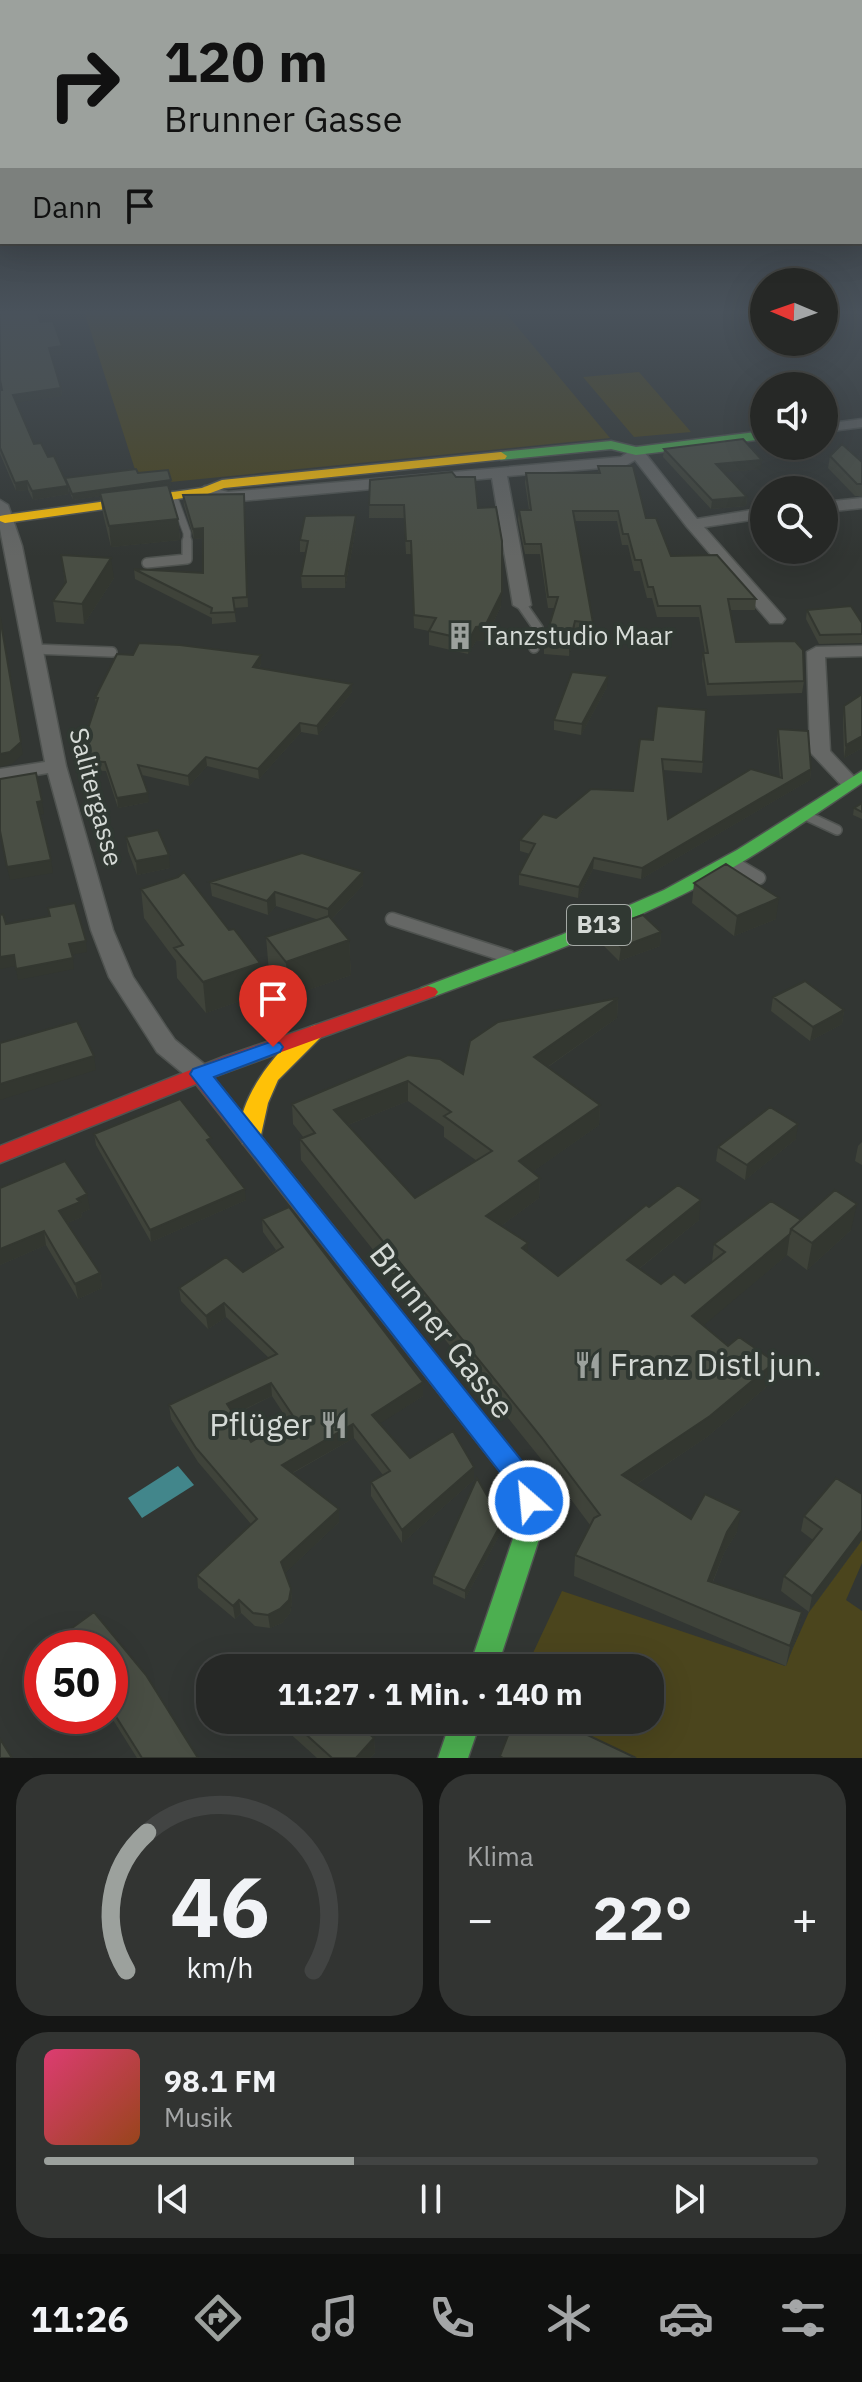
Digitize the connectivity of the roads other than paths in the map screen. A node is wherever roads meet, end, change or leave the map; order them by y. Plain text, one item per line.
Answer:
1 (862, 423) edge
2 (838, 426) edge
3 (750, 437) edge
4 (636, 451) junction
5 (495, 466) junction
6 (173, 495) junction
7 (862, 503) edge
8 (838, 506) edge
9 (3, 512) edge
10 (750, 515) edge
11 (693, 524) junction
12 (7, 546) edge
13 (147, 563) dead end
14 (522, 605) joint
15 (776, 619) dead end
16 (534, 648) dead end
17 (33, 649) junction
18 (862, 651) edge
19 (112, 652) dead end
20 (56, 766) junction
21 (0, 775) edge
22 (856, 780) edge
23 (803, 814) junction
24 (837, 830) dead end
25 (730, 861) junction
26 (759, 878) dead end
27 (392, 919) dead end
28 (516, 959) junction
29 (316, 1032) junction
30 (200, 1074) junction
31 (251, 1139) junction
32 (0, 1155) edge
33 (488, 1654) edge
34 (461, 1734) edge
35 (453, 1758) edge

1 - 2 street
3 - 4 main road
4 - 5 main road
4 - 11 street
5 - 6 main road
5 - 14 street
6 - 9 main road
6 - 13 lane
7 - 8 street
9 - 12 street, Salitergasse
10 - 11 street
11 - 15 street
12 - 17 street, Salitergasse
14 - 16 lane
17 - 19 lane
17 - 20 street, Salitergasse
18 - 22 street
20 - 21 street
20 - 30 street, Salitergasse
22 - 23 main road, B13
23 - 24 lane
23 - 25 main road, B13
25 - 26 lane
25 - 28 main road, B13
27 - 28 lane
28 - 29 main road, B13
29 - 30 main road, B13
29 - 31 main road
30 - 31 main road, Brunner Gasse
30 - 32 main road, B13
31 - 33 main road, Brunner Gasse
34 - 35 main road

